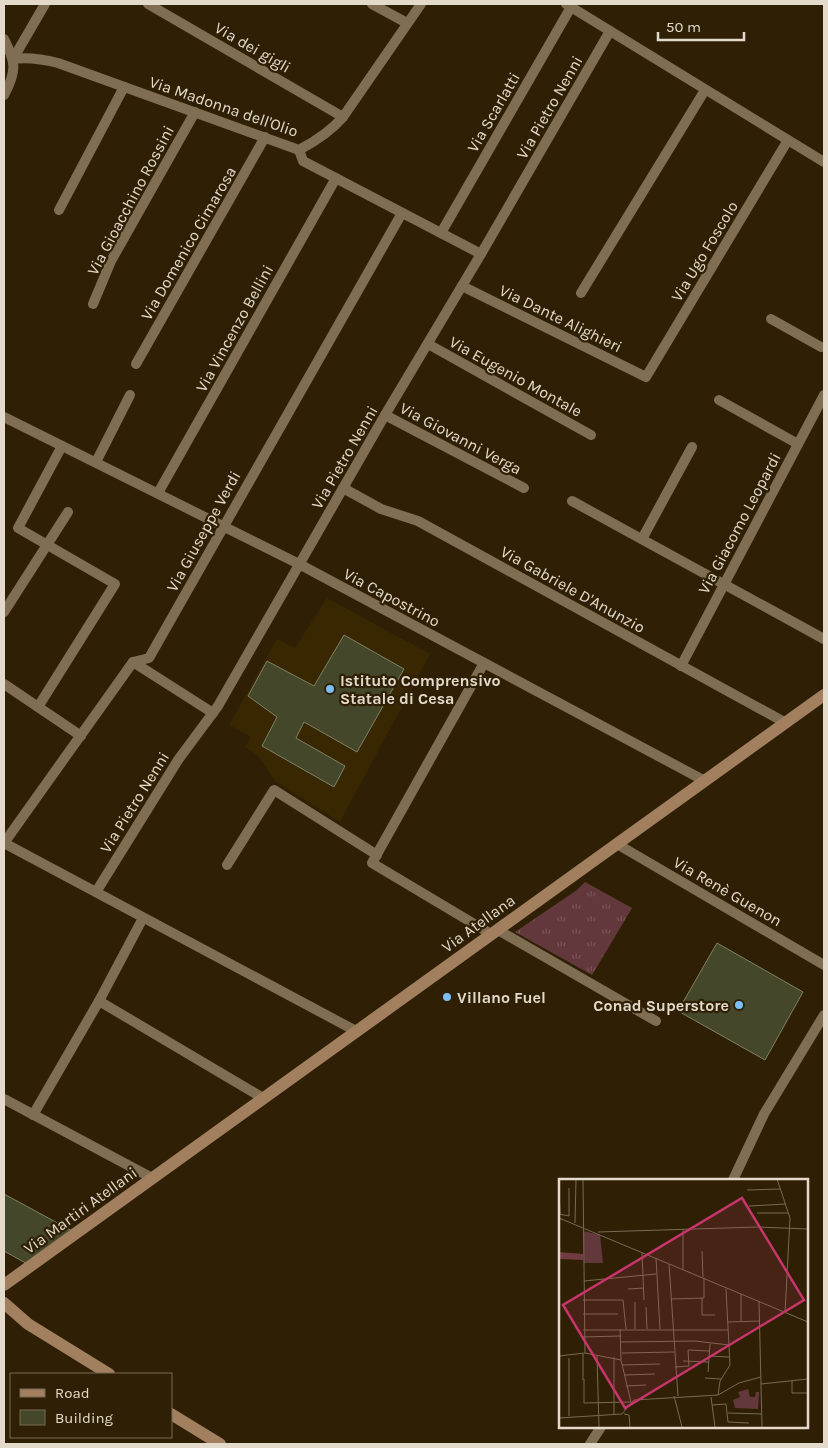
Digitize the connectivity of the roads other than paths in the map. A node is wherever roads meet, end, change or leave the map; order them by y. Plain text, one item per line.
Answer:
1 (45, 4) edge
2 (148, 4) edge
3 (372, 4) edge
4 (421, 4) edge
5 (569, 5) edge
6 (406, 23) junction
7 (610, 31) junction
8 (4, 38) edge
9 (13, 59) junction
10 (124, 87) junction
11 (705, 90) junction
12 (4, 95) edge
13 (195, 112) junction
14 (343, 117) junction
15 (265, 137) junction
16 (788, 140) junction
17 (299, 150) junction
18 (824, 162) edge
19 (336, 178) junction
20 (59, 210) dead end
21 (402, 213) junction
22 (441, 233) junction
23 (482, 254) junction
24 (462, 286) junction
25 (581, 293) dead end
26 (93, 304) dead end
27 (771, 319) dead end
28 (428, 344) junction
29 (823, 346) edge
30 (136, 364) dead end
31 (646, 377) joint
32 (824, 394) edge
33 (130, 395) dead end
34 (719, 400) dead end
35 (386, 415) junction
36 (4, 419) edge
37 (591, 435) dead end
38 (798, 444) junction
39 (62, 446) junction
40 (692, 447) dead end
41 (96, 462) junction
42 (343, 488) junction
43 (524, 488) dead end
44 (158, 493) junction
45 (572, 501) dead end
46 (68, 512) dead end
47 (223, 526) junction
48 (642, 539) junction
49 (46, 544) junction
50 (299, 564) junction
51 (723, 584) junction
52 (4, 612) edge
53 (824, 639) edge
54 (133, 662) junction
55 (484, 663) junction
56 (681, 666) junction
57 (5, 688) edge
58 (824, 695) edge
59 (38, 707) junction
60 (213, 714) junction
61 (786, 723) junction
62 (81, 736) junction
63 (705, 781) junction
64 (4, 843) edge
65 (617, 844) junction
66 (377, 855) junction
67 (228, 864) dead end
68 (96, 892) junction
69 (143, 918) junction
70 (494, 932) junction
71 (824, 965) edge
72 (99, 1000) junction
73 (824, 1015) edge
74 (656, 1021) dead end
75 (356, 1032) junction
76 (263, 1098) junction
77 (4, 1099) edge
78 (33, 1115) junction
79 (152, 1178) junction
80 (733, 1179) edge
81 (4, 1285) edge
82 (4, 1303) edge
83 (106, 1373) edge
84 (172, 1415) edge
85 (600, 1428) edge
86 (220, 1444) edge
87 (590, 1444) edge

1 - 9 street
2 - 14 street, Via dei gigli
3 - 6 street
4 - 6 street, Via Madonna dell'Olio
5 - 7 street
5 - 22 street, Via Scarlatti
6 - 14 street, Via Madonna dell'Olio
7 - 11 street
7 - 23 street, Via Pietro Nenni
8 - 9 street
9 - 10 street, Via Madonna dell'Olio
9 - 12 street
10 - 13 street, Via Madonna dell'Olio
10 - 20 street
11 - 16 street
11 - 25 street
13 - 15 street, Via Madonna dell'Olio
13 - 26 street, Via Gioacchino Rossini
14 - 17 street, Via Madonna dell'Olio
15 - 17 street, Via Madonna dell'Olio
15 - 30 street, Via Domenico Cimarosa
16 - 18 street
16 - 31 street, Via Ugo Foscolo
17 - 19 street
19 - 21 street
19 - 44 street, Via Vincenzo Bellini
21 - 22 street
21 - 47 street, Via Giuseppe Verdi
22 - 23 street
23 - 24 street, Via Pietro Nenni
24 - 28 street, Via Pietro Nenni
24 - 31 street, Via Dante Alighieri
27 - 29 street
28 - 35 street, Via Pietro Nenni
28 - 37 street, Via Eugenio Montale
32 - 38 street, Via Giacomo Leopardi
33 - 41 street
34 - 38 street
35 - 42 street, Via Pietro Nenni
35 - 43 street, Via Giovanni Verga
36 - 39 street, Via Capostrino
38 - 51 street, Via Giacomo Leopardi
39 - 41 street, Via Capostrino
39 - 49 street
40 - 48 street
41 - 44 street, Via Capostrino
42 - 50 street, Via Pietro Nenni
42 - 56 street, Via Gabriele D'Anunzio
44 - 47 street, Via Capostrino
45 - 48 street
46 - 49 street
47 - 50 street, Via Capostrino
47 - 54 street, Via Giuseppe Verdi
48 - 51 street
49 - 52 street
49 - 59 street
50 - 55 street, Via Capostrino
50 - 60 street, Via Pietro Nenni
51 - 53 street
51 - 56 street, Via Giacomo Leopardi
54 - 60 street
54 - 62 street, Via Giuseppe Verdi
55 - 63 street, Via Capostrino
55 - 66 street
56 - 61 street, Via Gabriele D'Anunzio
57 - 59 street
58 - 61 main road, Via Atellana
59 - 62 street
60 - 68 street, Via Pietro Nenni
61 - 63 main road, Via Atellana
62 - 64 street, Via Giuseppe Verdi
63 - 65 main road, Via Atellana
64 - 68 street
65 - 70 main road, Via Atellana
65 - 71 street, Via Renè Guenon
66 - 67 street
66 - 70 street
68 - 69 street
69 - 72 street
69 - 75 street
70 - 74 street
70 - 75 main road, Via Atellana
72 - 76 street
72 - 78 street
73 - 80 street
75 - 76 main road, Via Atellana
76 - 79 main road, Via Atellana
77 - 78 street
78 - 79 street
79 - 81 main road, Via Martiri Atellani
82 - 83 main road
84 - 86 main road
85 - 87 street

